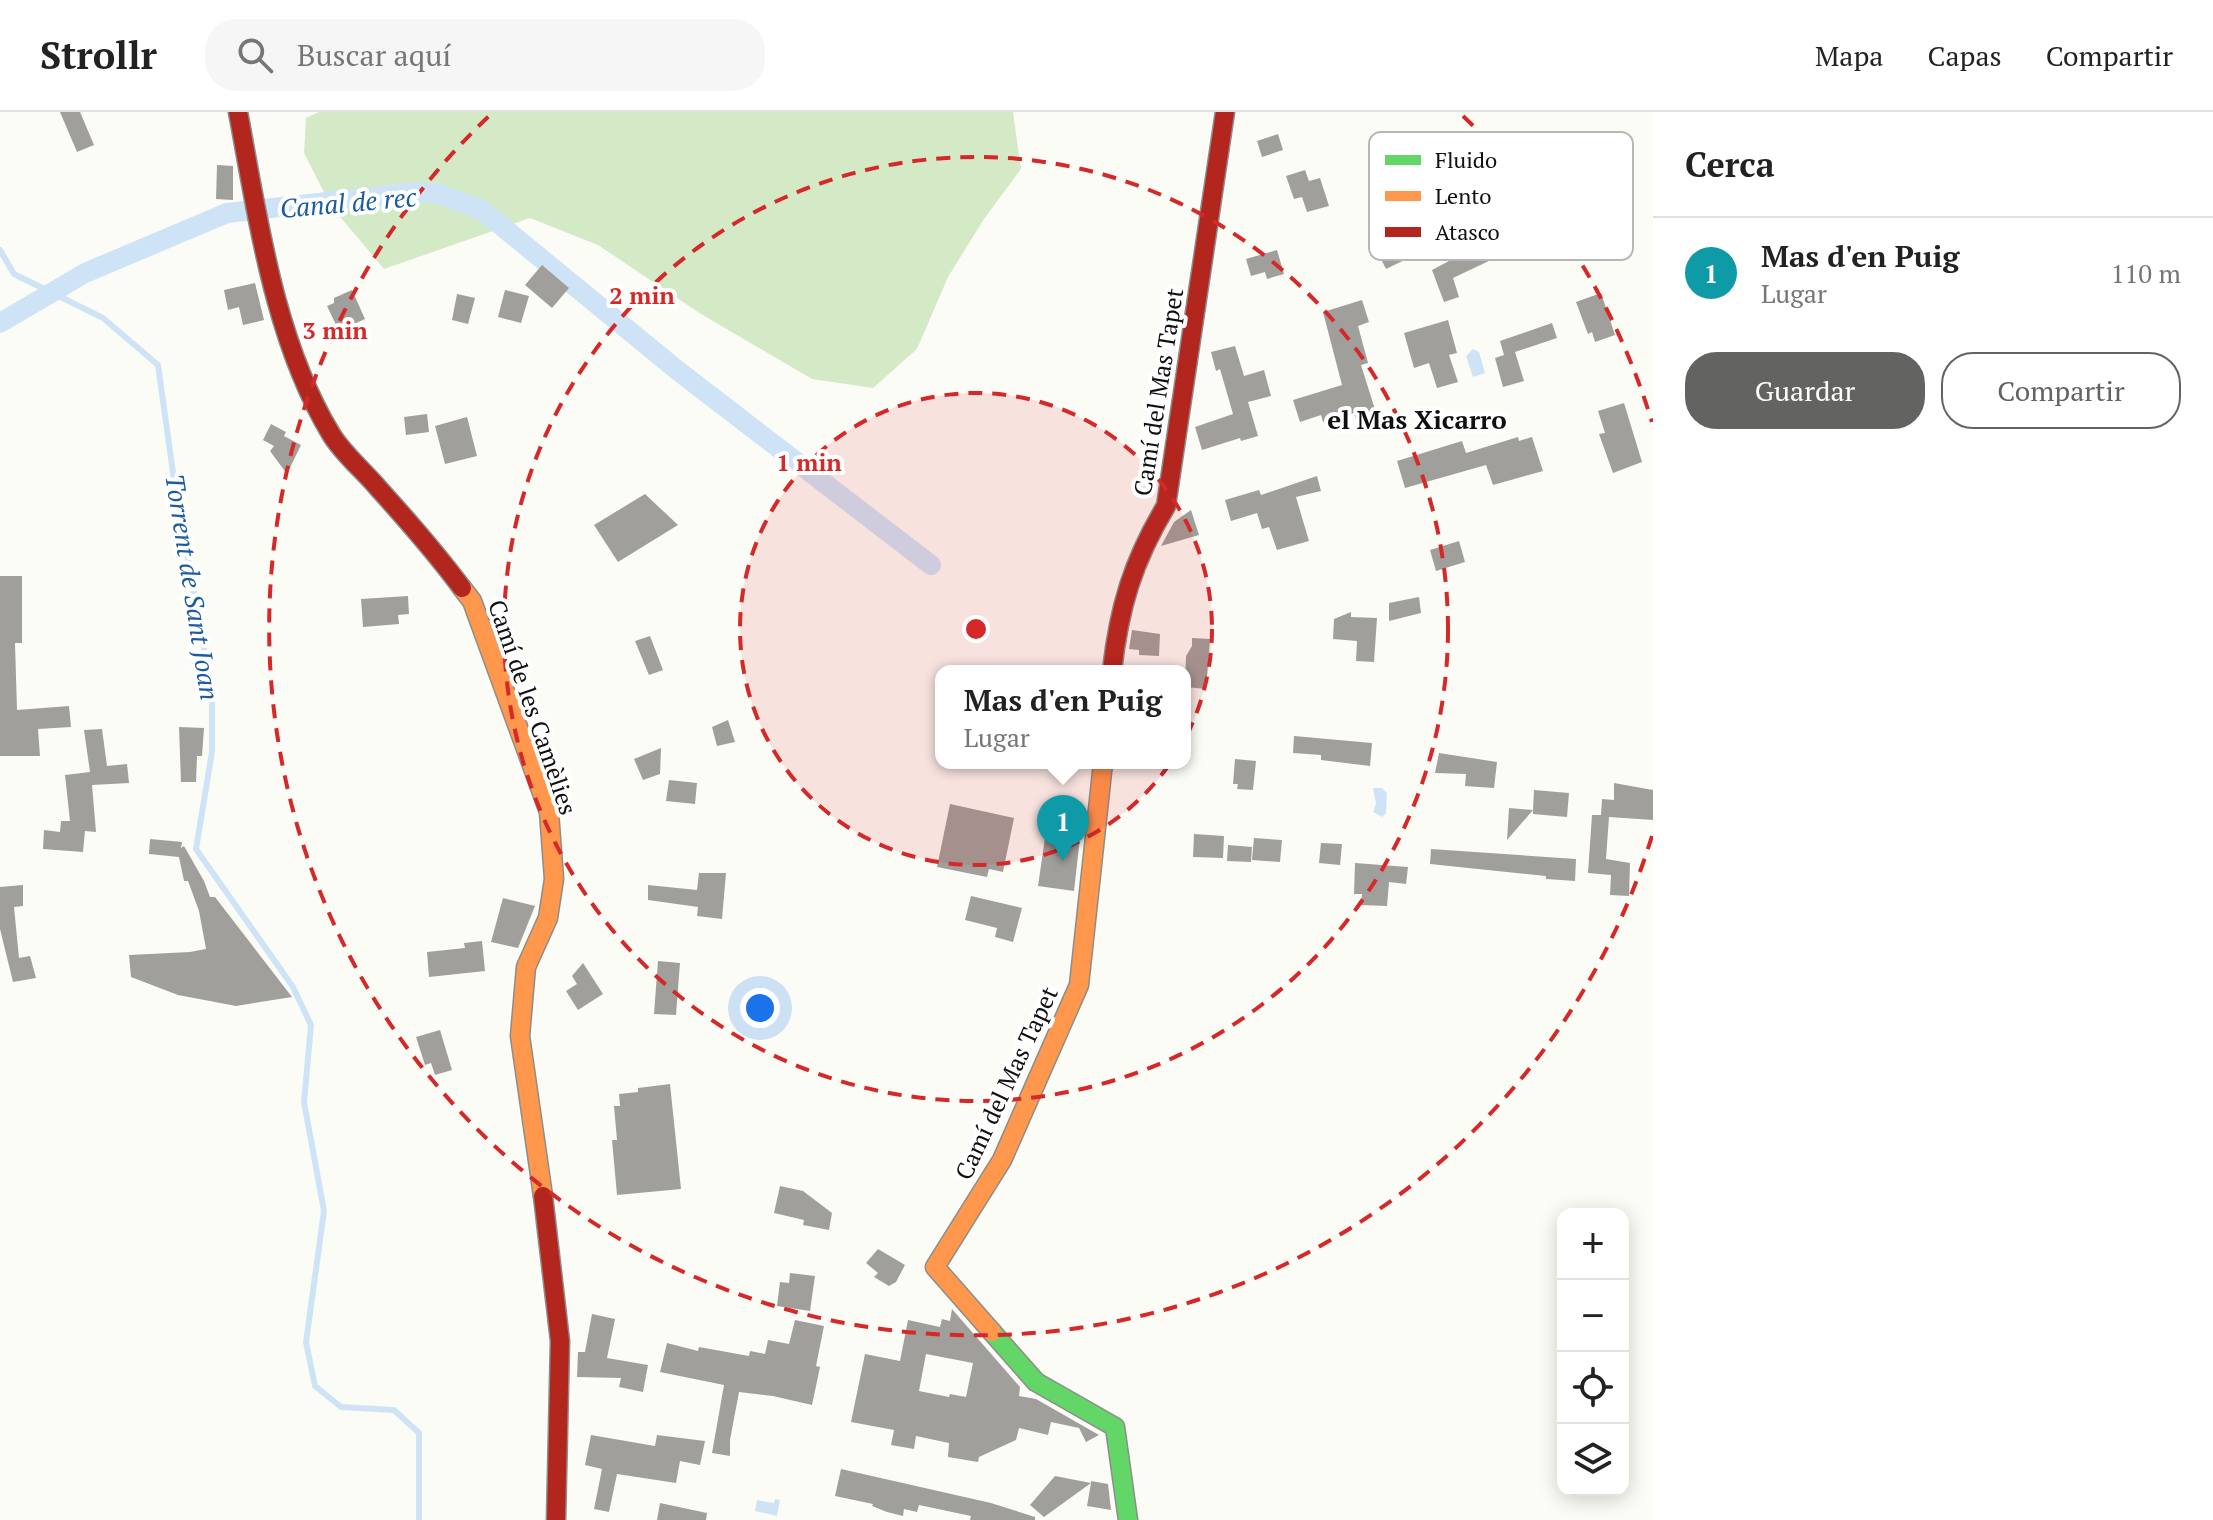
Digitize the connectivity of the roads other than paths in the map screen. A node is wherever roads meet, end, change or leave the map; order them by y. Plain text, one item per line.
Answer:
1 (238, 112) edge
2 (1225, 112) edge
3 (1113, 665) edge
4 (1102, 769) edge
5 (556, 1520) edge
6 (1128, 1520) edge

1 - 5 street, Camí de les Camèlies
2 - 3 street, Camí del Mas Tapet
4 - 6 street, Camí del Mas Tapet

